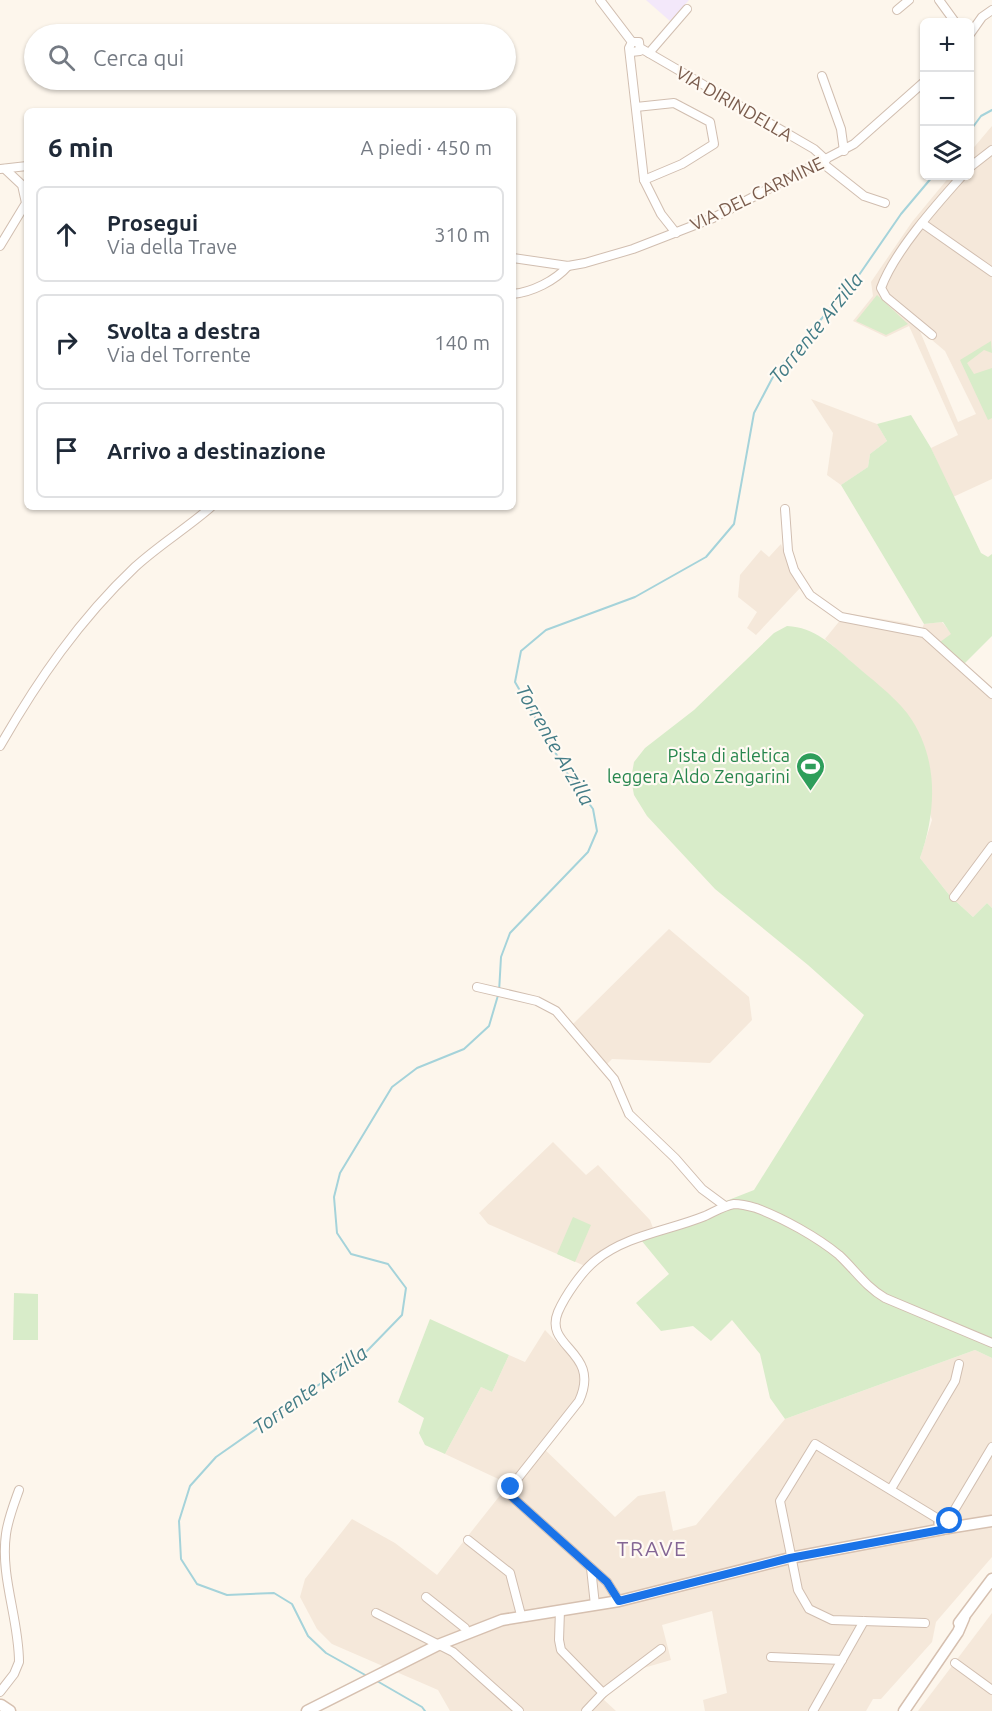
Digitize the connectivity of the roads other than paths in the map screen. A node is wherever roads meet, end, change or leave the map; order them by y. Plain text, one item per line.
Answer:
1 (600, 0) edge
2 (909, 0) edge
3 (939, 0) edge
4 (687, 9) dead end
5 (897, 10) dead end
6 (992, 10) edge
7 (953, 18) edge
8 (974, 27) edge
9 (632, 42) junction
10 (645, 51) junction
11 (631, 52) junction
12 (822, 76) dead end
13 (920, 86) edge
14 (636, 107) junction
15 (841, 129) junction
16 (854, 144) junction
17 (992, 150) edge
18 (844, 151) junction
19 (823, 161) junction
20 (974, 163) edge
21 (24, 166) edge
22 (3, 169) edge
23 (644, 180) junction
24 (959, 180) edge
25 (24, 194) edge
26 (885, 203) dead end
27 (24, 206) edge
28 (922, 223) junction
29 (676, 233) junction
30 (0, 246) edge
31 (516, 258) edge
32 (568, 266) junction
33 (992, 272) edge
34 (516, 294) edge
35 (932, 335) dead end
36 (785, 509) dead end
37 (207, 510) edge
38 (992, 694) edge
39 (0, 746) edge
40 (992, 846) edge
41 (954, 897) dead end
42 (477, 987) dead end
43 (724, 1206) junction
44 (992, 1343) edge
45 (959, 1364) dead end
46 (992, 1447) edge
47 (891, 1489) junction
48 (19, 1490) dead end
49 (992, 1521) edge
50 (945, 1523) junction
51 (468, 1540) dead end
52 (790, 1558) junction
53 (591, 1568) junction
54 (992, 1579) edge
55 (426, 1597) dead end
56 (619, 1601) junction
57 (595, 1605) junction
58 (560, 1610) junction
59 (376, 1613) dead end
60 (522, 1615) junction
61 (864, 1621) junction
62 (925, 1623) dead end
63 (467, 1633) junction
64 (438, 1645) junction
65 (661, 1649) dead end
66 (771, 1657) dead end
67 (842, 1660) junction
68 (955, 1663) dead end
69 (992, 1690) edge
70 (0, 1692) edge
71 (603, 1693) junction
72 (307, 1711) edge
73 (519, 1711) edge
74 (586, 1711) edge
75 (813, 1711) edge
76 (904, 1711) edge

1 - 9 street, VIA DIRINDELLA
2 - 5 street
3 - 7 street
4 - 10 street
6 - 8 street
9 - 10 street, VIA DIRINDELLA
9 - 11 street
10 - 11 street
10 - 19 street, VIA DIRINDELLA
11 - 14 street
12 - 15 street
13 - 16 street, VIA DEL CARMINE
14 - 23 street
14 - 23 street
15 - 16 street
15 - 18 street
16 - 18 street, VIA DEL CARMINE
17 - 20 street
18 - 19 street, VIA DEL CARMINE
19 - 26 street, VIA DIRINDELLA
19 - 29 street, VIA DEL CARMINE
21 - 22 street
22 - 25 street
23 - 29 street
24 - 28 street
27 - 30 street
28 - 33 street
28 - 35 street
29 - 32 street, VIA DEL CARMINE
31 - 32 street
32 - 34 street
36 - 38 street
37 - 39 street
40 - 41 street
42 - 43 street
43 - 44 street
43 - 53 street
45 - 47 street
46 - 50 street
47 - 50 street
47 - 52 street
48 - 70 street
49 - 50 main road
50 - 52 main road
51 - 60 street
52 - 56 main road
52 - 61 street
53 - 56 street
53 - 57 street
54 - 76 main road
55 - 63 street
56 - 57 main road
57 - 58 main road
58 - 60 main road
58 - 71 street
59 - 64 street
60 - 63 main road
61 - 62 street
61 - 67 street
63 - 64 main road
64 - 72 main road
64 - 73 street
65 - 71 street
66 - 67 street
67 - 75 street
68 - 69 street
71 - 74 street

